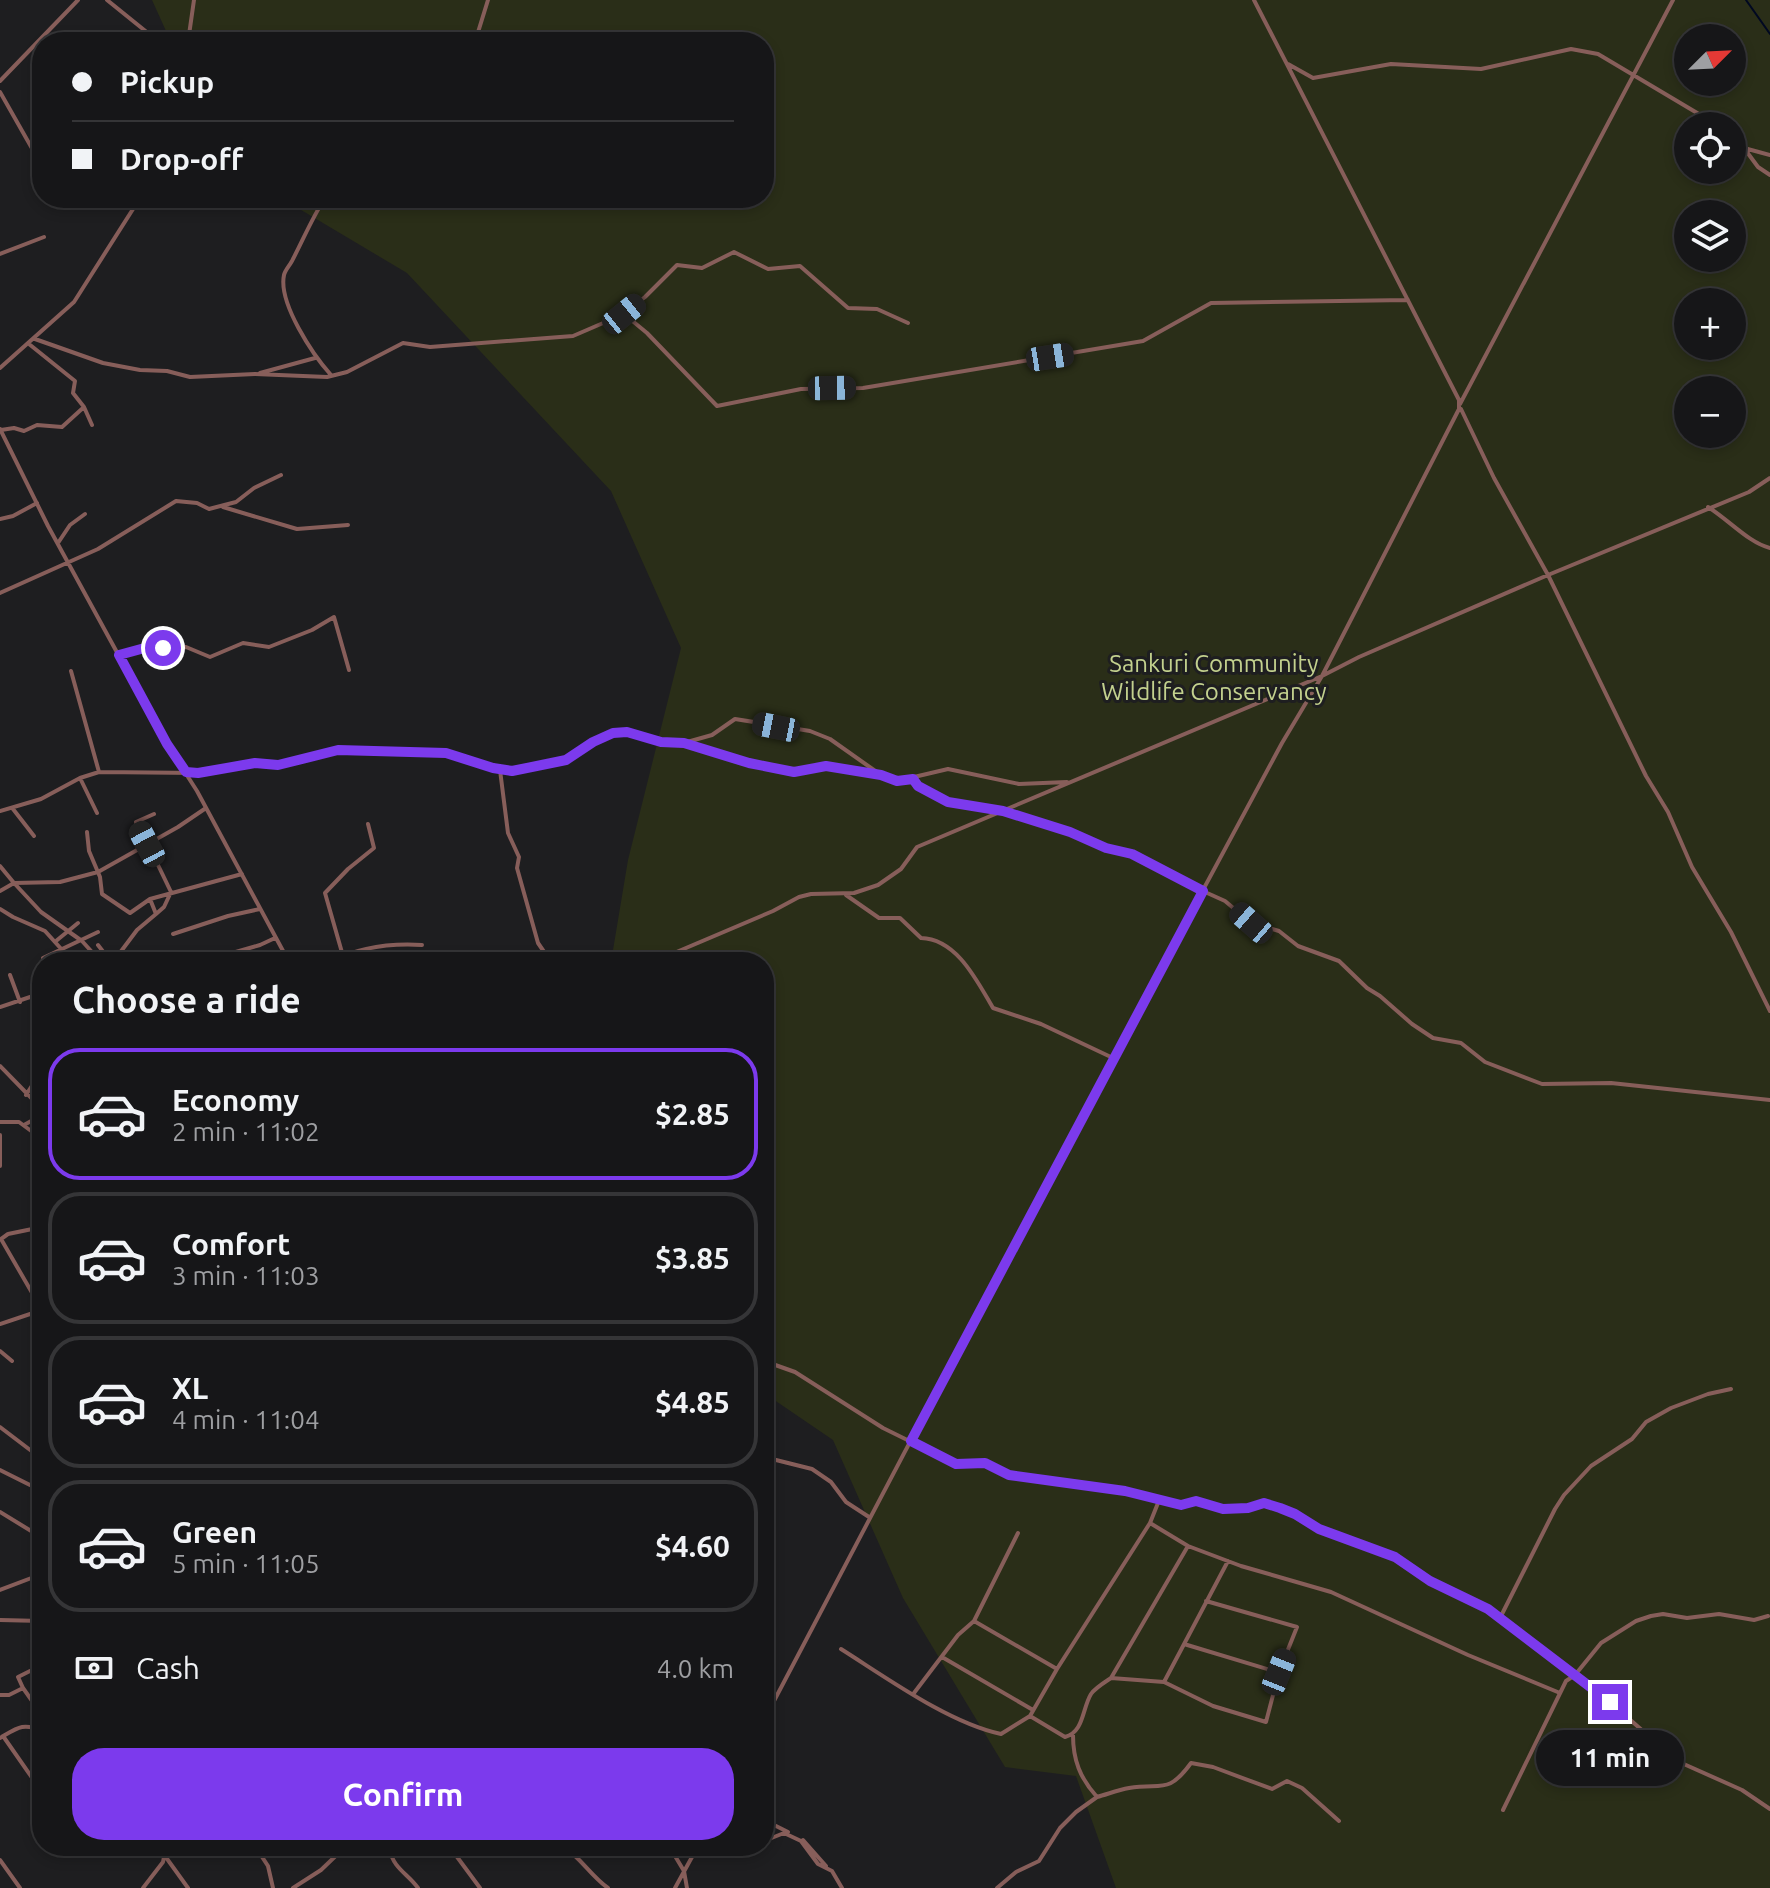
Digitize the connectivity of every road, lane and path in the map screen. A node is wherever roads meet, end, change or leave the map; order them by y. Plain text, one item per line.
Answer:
1 (78, 0) edge
2 (107, 0) edge
3 (194, 0) edge
4 (488, 0) edge
5 (1254, 0) edge
6 (1673, 0) edge
7 (47, 32) edge
8 (147, 32) edge
9 (189, 32) edge
10 (478, 32) edge
11 (32, 48) edge
12 (1286, 63) junction
13 (1633, 77) junction
14 (0, 81) edge
15 (0, 92) edge
16 (1694, 112) edge
17 (32, 148) edge
18 (1746, 149) edge
19 (1746, 151) edge
20 (1770, 155) edge
21 (1770, 175) edge
22 (134, 208) edge
23 (318, 208) edge
24 (44, 237) dead end
25 (0, 254) edge
26 (1408, 300) junction
27 (624, 314) junction
28 (908, 323) dead end
29 (35, 339) junction
30 (29, 344) junction
31 (315, 358) junction
32 (0, 368) edge
33 (255, 374) junction
34 (331, 376) junction
35 (1460, 405) junction
36 (84, 407) junction
37 (92, 425) dead end
38 (0, 430) edge
39 (281, 475) dead end
40 (1770, 478) edge
41 (37, 503) junction
42 (221, 506) junction
43 (1708, 507) junction
44 (85, 514) dead end
45 (0, 519) edge
46 (348, 525) dead end
47 (58, 543) junction
48 (1770, 548) edge
49 (68, 561) junction
50 (1548, 575) junction
51 (0, 593) edge
52 (119, 655) junction
53 (349, 670) dead end
54 (71, 671) dead end
55 (1322, 676) junction
56 (684, 743) junction
57 (500, 770) junction
58 (99, 772) junction
59 (186, 772) junction
60 (881, 775) junction
61 (80, 778) junction
62 (913, 779) junction
63 (1070, 783) junction
64 (206, 807) junction
65 (13, 809) junction
66 (0, 811) edge
67 (1003, 811) junction
68 (97, 813) dead end
69 (154, 814) dead end
70 (368, 824) dead end
71 (87, 832) dead end
72 (34, 836) dead end
73 (147, 844) junction
74 (158, 865) dead end
75 (0, 866) edge
76 (98, 872) junction
77 (242, 874) junction
78 (14, 883) junction
79 (0, 891) edge
80 (1203, 891) junction
81 (171, 892) junction
82 (845, 895) junction
83 (150, 899) junction
84 (0, 909) edge
85 (260, 909) junction
86 (156, 914) junction
87 (78, 923) dead end
88 (70, 932) junction
89 (98, 932) dead end
90 (173, 934) dead end
91 (275, 938) junction
92 (56, 941) junction
93 (82, 941) junction
94 (98, 945) dead end
95 (422, 945) dead end
96 (64, 949) junction
97 (57, 952) edge
98 (66, 952) edge
99 (92, 952) edge
100 (104, 952) edge
101 (120, 952) edge
102 (236, 952) edge
103 (283, 952) edge
104 (342, 952) edge
105 (359, 952) edge
106 (544, 952) edge
107 (677, 952) edge
108 (10, 975) dead end
109 (32, 997) edge
110 (20, 1002) junction
111 (0, 1007) edge
112 (1770, 1011) edge
113 (1113, 1058) junction
114 (0, 1066) edge
115 (32, 1086) edge
116 (26, 1095) junction
117 (1770, 1100) edge
118 (32, 1101) edge
119 (32, 1119) edge
120 (0, 1122) edge
121 (24, 1125) junction
122 (32, 1131) edge
123 (0, 1135) edge
124 (0, 1166) edge
125 (32, 1229) edge
126 (32, 1293) edge
127 (32, 1314) edge
128 (0, 1324) edge
129 (0, 1351) edge
130 (12, 1361) dead end
131 (774, 1364) edge
132 (1731, 1389) dead end
133 (0, 1427) edge
134 (911, 1441) junction
135 (32, 1451) edge
136 (774, 1460) edge
137 (0, 1470) edge
138 (32, 1486) edge
139 (1160, 1498) junction
140 (0, 1512) edge
141 (870, 1518) junction
142 (1150, 1523) junction
143 (32, 1532) edge
144 (1018, 1533) dead end
145 (1188, 1546) junction
146 (1228, 1561) junction
147 (32, 1578) edge
148 (0, 1590) edge
149 (1206, 1601) junction
150 (1768, 1616) dead end
151 (1500, 1618) junction
152 (0, 1620) edge
153 (32, 1621) edge
154 (974, 1621) junction
155 (1184, 1644) junction
156 (841, 1649) dead end
157 (942, 1657) junction
158 (1057, 1669) junction
159 (32, 1670) edge
160 (1279, 1672) junction
161 (1575, 1675) junction
162 (1111, 1678) junction
163 (1164, 1682) junction
164 (23, 1688) junction
165 (914, 1693) junction
166 (1560, 1693) junction
167 (0, 1695) edge
168 (32, 1701) edge
169 (774, 1701) edge
170 (1033, 1710) junction
171 (1030, 1716) junction
172 (32, 1726) edge
173 (1073, 1735) junction
174 (2, 1737) edge
175 (32, 1778) edge
176 (1097, 1797) junction
177 (1770, 1809) edge
178 (1503, 1810) dead end
179 (1339, 1821) dead end
180 (774, 1825) edge
181 (774, 1837) edge
182 (165, 1856) joint
183 (261, 1856) edge
184 (336, 1856) edge
185 (392, 1856) edge
186 (456, 1856) edge
187 (576, 1856) edge
188 (675, 1856) edge
189 (692, 1856) edge
190 (0, 1860) edge
191 (828, 1868) junction
192 (684, 1871) junction
193 (20, 1888) edge
194 (143, 1888) edge
195 (188, 1888) edge
196 (273, 1888) edge
197 (293, 1888) edge
198 (418, 1888) edge
199 (480, 1888) edge
200 (608, 1888) edge
201 (675, 1888) edge
202 (687, 1888) edge
203 (842, 1888) edge
204 (997, 1888) edge

1 - 7 street
2 - 8 street
3 - 9 street
4 - 10 street
5 - 12 street
6 - 13 street
11 - 14 street
12 - 13 street
12 - 26 street
13 - 16 street
13 - 35 street
15 - 17 street
18 - 20 street
19 - 21 street
22 - 29 street
23 - 31 street
24 - 25 street
26 - 27 street
26 - 35 street
27 - 28 street
27 - 34 street
29 - 30 street
29 - 33 street
30 - 32 street
30 - 36 street
31 - 33 street
31 - 34 street
33 - 34 street
35 - 50 street
35 - 55 street
36 - 37 street
36 - 38 street
38 - 41 street
39 - 42 street
40 - 43 street
41 - 45 street
41 - 47 street
42 - 46 street
42 - 49 street
43 - 48 street
43 - 50 street
44 - 47 street
47 - 49 street
49 - 51 street
49 - 52 street
50 - 55 street
50 - 112 street
52 - 53 street
52 - 59 street
54 - 58 street
55 - 63 street
55 - 80 street
56 - 57 street
56 - 60 street
56 - 60 street
57 - 59 street
57 - 106 street
58 - 59 street
58 - 61 street
59 - 64 street
60 - 62 street
61 - 65 street
61 - 68 street
62 - 63 street
62 - 67 street
63 - 67 street
64 - 73 street
64 - 77 street
65 - 66 street
65 - 72 street
67 - 80 street
67 - 82 street
69 - 73 street
70 - 104 street
71 - 76 street
73 - 76 street
74 - 81 street
75 - 78 street
76 - 78 street
76 - 83 street
77 - 81 street
77 - 85 street
78 - 79 street
78 - 88 street
80 - 113 street
80 - 117 street
81 - 83 street
81 - 86 street
82 - 107 street
82 - 113 street
83 - 86 street
84 - 92 street
85 - 90 street
85 - 91 street
86 - 101 street
87 - 88 street
88 - 92 street
88 - 93 street
89 - 93 street
91 - 102 street
91 - 103 street
92 - 96 street
93 - 96 street
93 - 99 street
94 - 100 street
95 - 105 street
96 - 97 street
96 - 98 street
108 - 110 street
109 - 110 street
110 - 111 street
113 - 134 street
114 - 116 street
115 - 116 street
116 - 118 street
119 - 121 street
120 - 121 street
121 - 122 street
123 - 124 street
125 - 126 street
127 - 128 street
129 - 130 street
131 - 134 street
132 - 151 street
133 - 135 street
134 - 139 street
134 - 141 street
136 - 141 street
137 - 138 street
139 - 142 street
139 - 151 street
140 - 143 street
141 - 169 street
142 - 145 street
142 - 158 street
144 - 154 street
145 - 146 street
145 - 162 street
146 - 149 street
146 - 166 street
147 - 148 street
149 - 155 street
149 - 160 street
150 - 161 street
151 - 161 street
152 - 153 street
154 - 157 street
154 - 158 street
155 - 160 street
155 - 163 street
156 - 165 street
157 - 165 street
157 - 170 street
158 - 170 street
159 - 164 street
160 - 163 street
161 - 166 street
161 - 177 street
162 - 163 street
162 - 173 street
164 - 167 street
164 - 168 street
165 - 171 street
166 - 178 street
170 - 171 street
171 - 173 street
172 - 174 street
173 - 176 street
174 - 175 street
176 - 179 street
176 - 204 street
180 - 191 street
181 - 191 street
182 - 194 street
182 - 195 street
183 - 196 street
184 - 197 street
185 - 198 street
186 - 199 street
187 - 200 street
188 - 192 street
189 - 192 street
190 - 193 street
191 - 203 street
192 - 201 street
192 - 202 street

